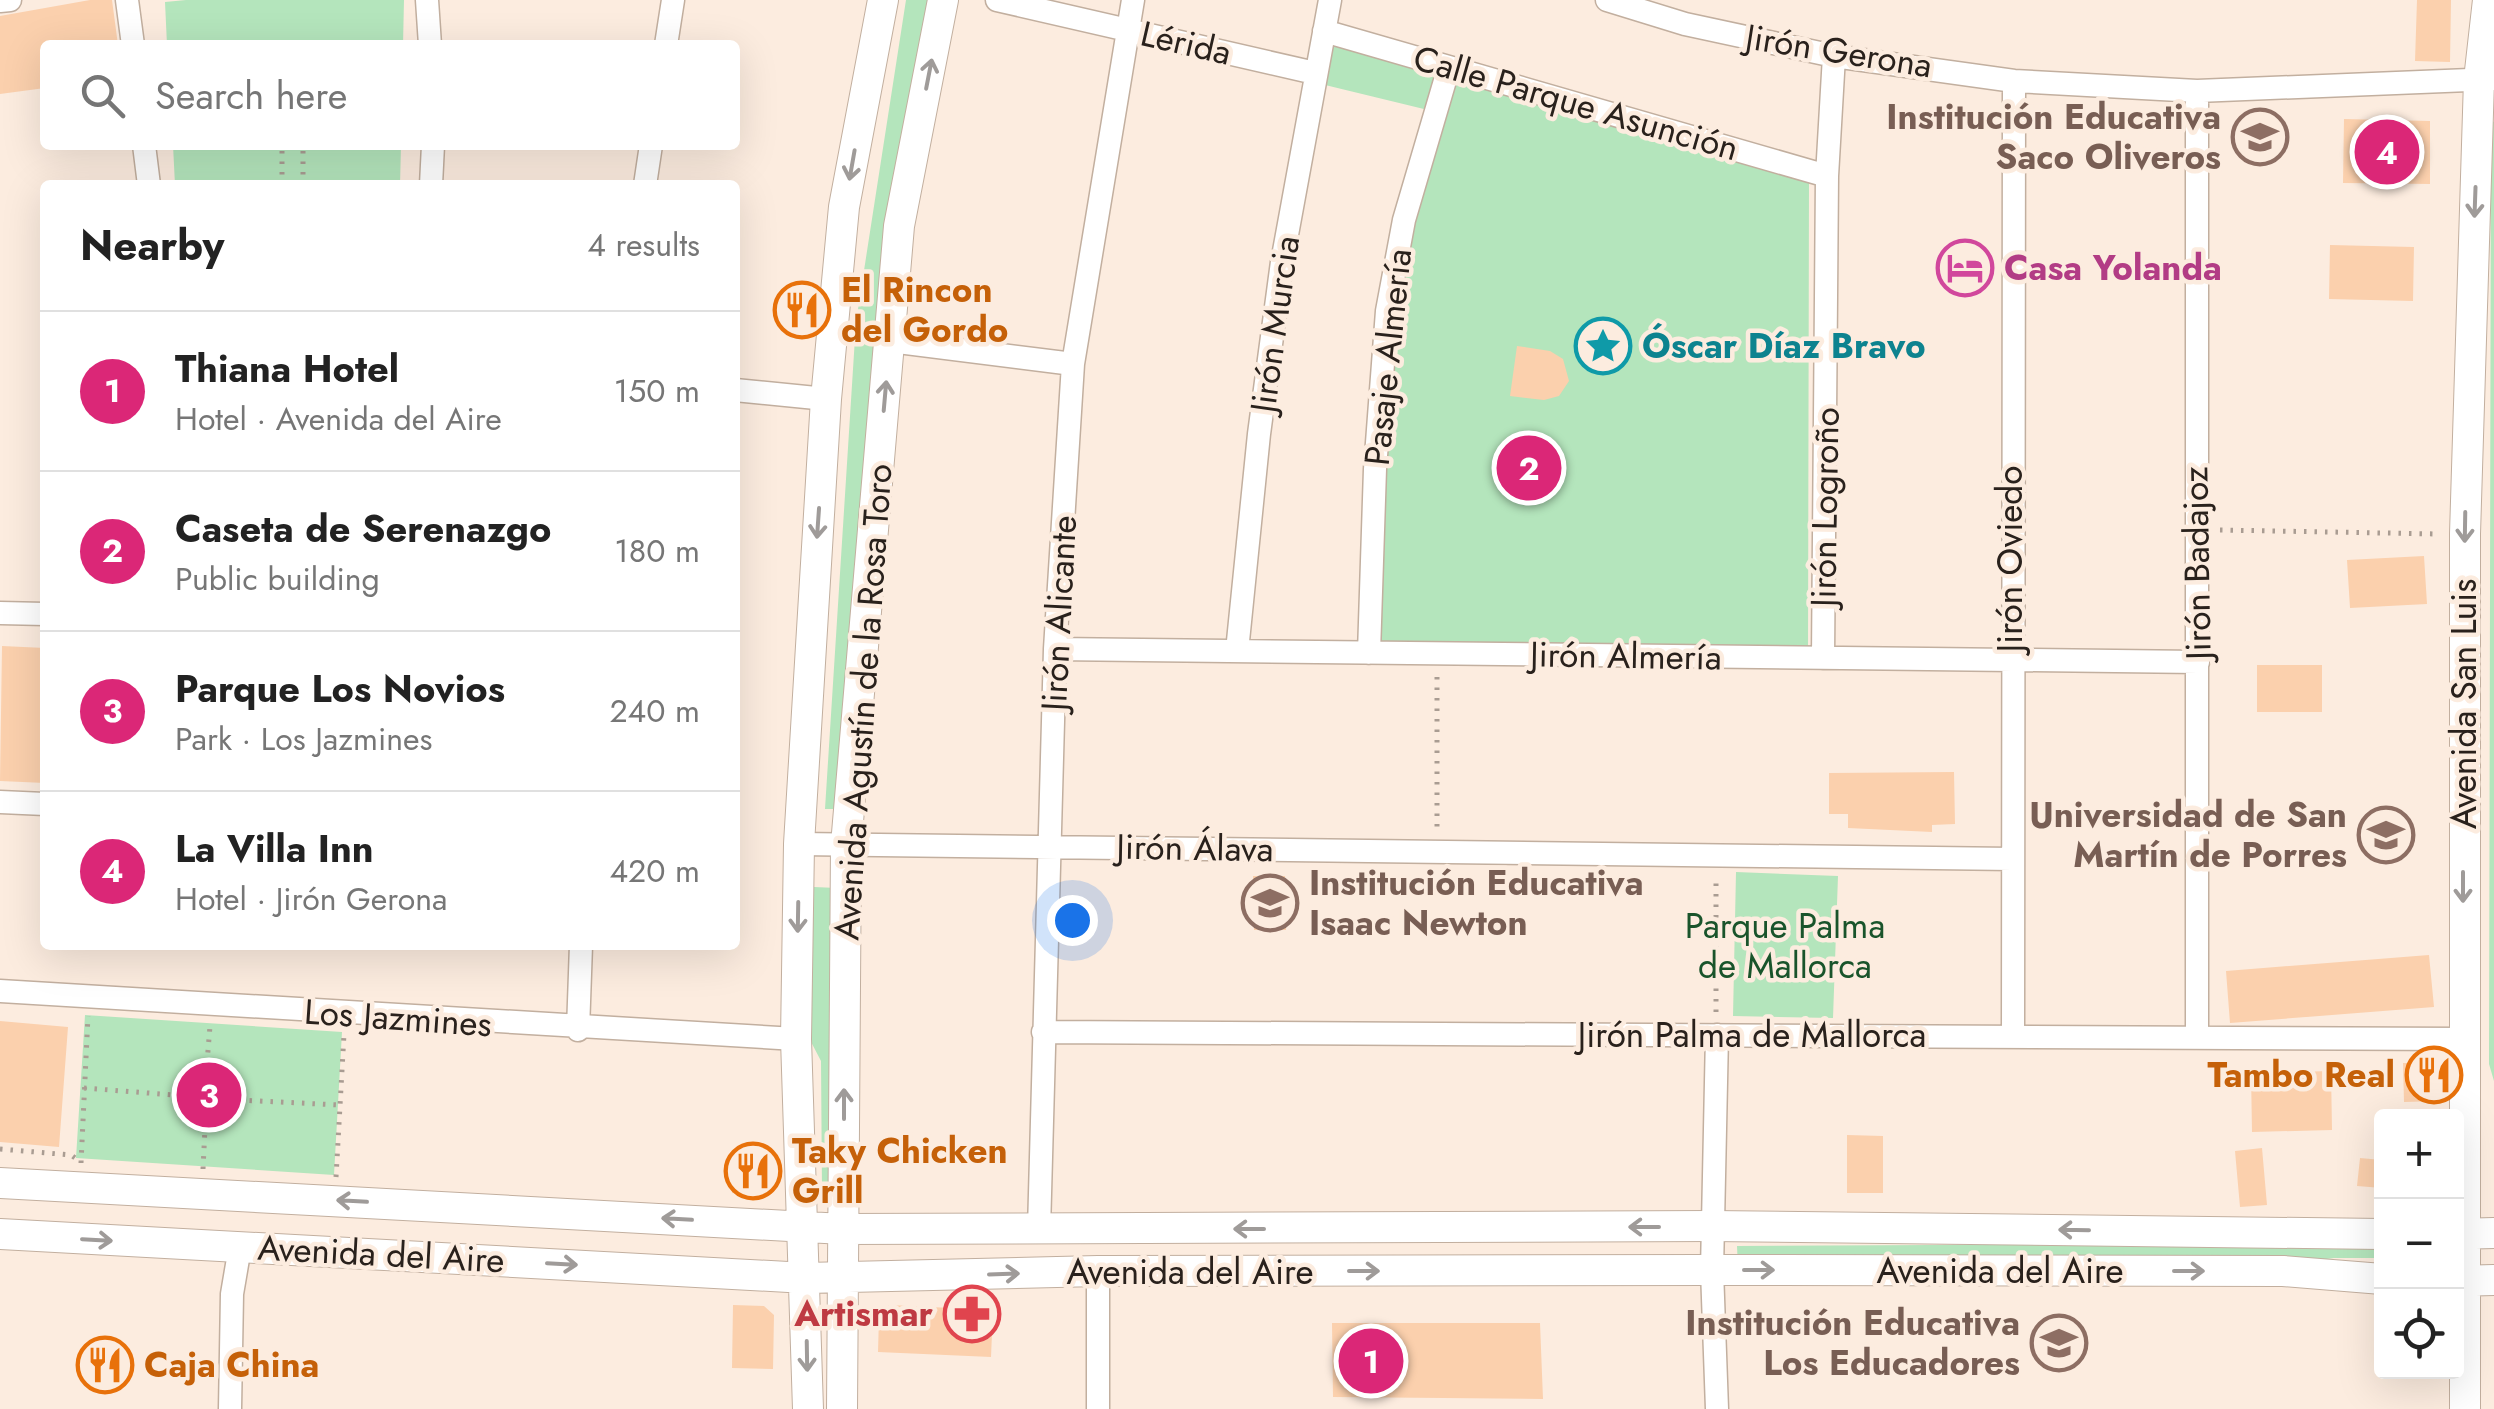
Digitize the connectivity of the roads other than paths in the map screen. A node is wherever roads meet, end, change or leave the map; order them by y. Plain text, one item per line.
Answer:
1 (10, 0) edge
2 (127, 0) edge
3 (428, 0) edge
4 (672, 0) edge
5 (883, 0) edge
6 (943, 0) edge
7 (997, 0) edge
8 (1134, 0) edge
9 (1330, 0) edge
10 (1607, 0) edge
11 (2488, 0) edge
12 (0, 2) edge
13 (1126, 30) junction
14 (1324, 30) junction
15 (131, 40) edge
16 (430, 40) edge
17 (667, 40) edge
18 (1834, 56) junction
19 (1450, 67) junction
20 (1315, 72) junction
21 (2486, 80) edge
22 (2014, 81) junction
23 (2196, 90) junction
24 (145, 150) edge
25 (433, 150) edge
26 (650, 150) edge
27 (1827, 176) junction
28 (148, 180) edge
29 (431, 180) edge
30 (646, 180) edge
31 (890, 341) junction
32 (1074, 364) junction
33 (740, 390) edge
34 (826, 399) junction
35 (0, 613) edge
36 (40, 614) edge
37 (1054, 649) junction
38 (1237, 651) junction
39 (1369, 653) junction
40 (1823, 658) junction
41 (2010, 660) junction
42 (2198, 662) junction
43 (0, 802) edge
44 (40, 804) edge
45 (798, 844) junction
46 (846, 844) junction
47 (1050, 844) junction
48 (2012, 859) junction
49 (581, 950) edge
50 (0, 991) edge
51 (578, 1030) junction
52 (1044, 1032) junction
53 (1718, 1035) junction
54 (2197, 1036) junction
55 (2013, 1037) junction
56 (2462, 1038) junction
57 (796, 1039) junction
58 (0, 1183) edge
59 (228, 1194) junction
60 (2460, 1199) edge
61 (1712, 1226) junction
62 (804, 1227) junction
63 (858, 1229) junction
64 (1039, 1230) junction
65 (0, 1234) edge
66 (2374, 1234) edge
67 (2464, 1234) edge
68 (2494, 1234) edge
69 (232, 1247) junction
70 (2464, 1250) edge
71 (1712, 1270) junction
72 (1098, 1271) junction
73 (845, 1277) junction
74 (806, 1278) junction
75 (2374, 1278) edge
76 (2472, 1281) edge
77 (230, 1409) edge
78 (808, 1409) edge
79 (842, 1409) edge
80 (1098, 1409) edge
81 (1716, 1409) edge
82 (2465, 1409) edge

1 - 12 street
2 - 15 street
3 - 16 street
4 - 17 street
5 -> 34 main road, Avenida Agustín de la Rosa Toro
31 -> 6 main road, Avenida Agustín de la Rosa Toro
7 - 13 street, Lérida
8 - 13 street, Jirón Alicante
9 - 14 street, Jirón Murcia
10 - 18 street, Jirón Gerona
11 - 21 main road, Avenida San Luis
13 - 20 street, Lérida
13 - 32 street, Jirón Alicante
14 - 19 street, Calle Parque Asunción
14 - 20 street, Jirón Murcia
18 - 22 street, Jirón Gerona
18 - 27 street, Jirón Logroño
19 - 27 street, Calle Parque Asunción
19 - 39 street, Pasaje Almería
20 - 38 street, Jirón Murcia
21 - 23 street, Jirón Gerona
21 -> 56 main road, Avenida San Luis
22 - 23 street, Jirón Gerona
22 - 41 street, Jirón Oviedo
23 - 42 street, Jirón Badajoz
24 - 28 street
25 - 29 street
26 - 30 street
27 - 40 street, Jirón Logroño
31 - 32 street
46 -> 31 main road, Avenida Agustín de la Rosa Toro
32 - 37 street, Jirón Alicante
33 - 34 street
34 -> 45 main road, Avenida Agustín de la Rosa Toro
35 - 36 street
37 - 38 street, Jirón Almería
37 - 47 street, Jirón Alicante
38 - 39 street, Jirón Almería
39 - 40 street, Jirón Almería
40 - 41 street, Jirón Almería
41 - 42 street, Jirón Almería
41 - 48 street, Jirón Oviedo
42 - 54 street, Jirón Badajoz
43 - 44 street
45 - 46 street, Jirón Álava
45 -> 57 main road, Avenida Agustín de la Rosa Toro
46 - 47 street, Jirón Álava
63 -> 46 main road, Avenida Agustín de la Rosa Toro
47 - 48 street, Jirón Álava
47 - 52 street, Jirón Alicante
48 - 55 street, Jirón Oviedo
49 - 51 street
50 - 51 street, Los Jazmines
51 - 57 street, Los Jazmines
52 - 53 street, Jirón Palma de Mallorca
52 - 64 street, Jirón Alicante
53 - 55 street, Jirón Palma de Mallorca
53 - 61 street
54 - 55 street, Jirón Palma de Mallorca
54 - 56 street, Jirón Palma de Mallorca
56 - 60 main road, Avenida San Luis
57 - 62 main road, Avenida Agustín de la Rosa Toro
58 - 59 main road, Avenida del Aire
62 -> 59 main road, Avenida del Aire
59 - 69 main road
61 -> 64 main road, Avenida del Aire
66 -> 61 main road, Avenida del Aire
61 - 71 street
62 - 63 main road, Avenida del Aire
62 - 74 main road, Avenida Agustín de la Rosa Toro
63 - 64 main road, Avenida del Aire
63 - 73 main road, Avenida Agustín de la Rosa Toro
65 -> 69 main road, Avenida del Aire
67 - 68 main road
69 -> 74 main road, Avenida del Aire
69 - 77 street
70 - 76 main road, Avenida San Luis
72 -> 71 main road, Avenida del Aire
71 -> 75 main road, Avenida del Aire
71 - 81 street
73 -> 72 main road, Avenida del Aire
72 - 80 street
73 - 74 main road, Avenida del Aire
73 - 79 main road, Avenida Agustín de la Rosa Toro
74 -> 78 main road, Avenida Agustín de la Rosa Toro
76 - 82 main road, Avenida San Luis

